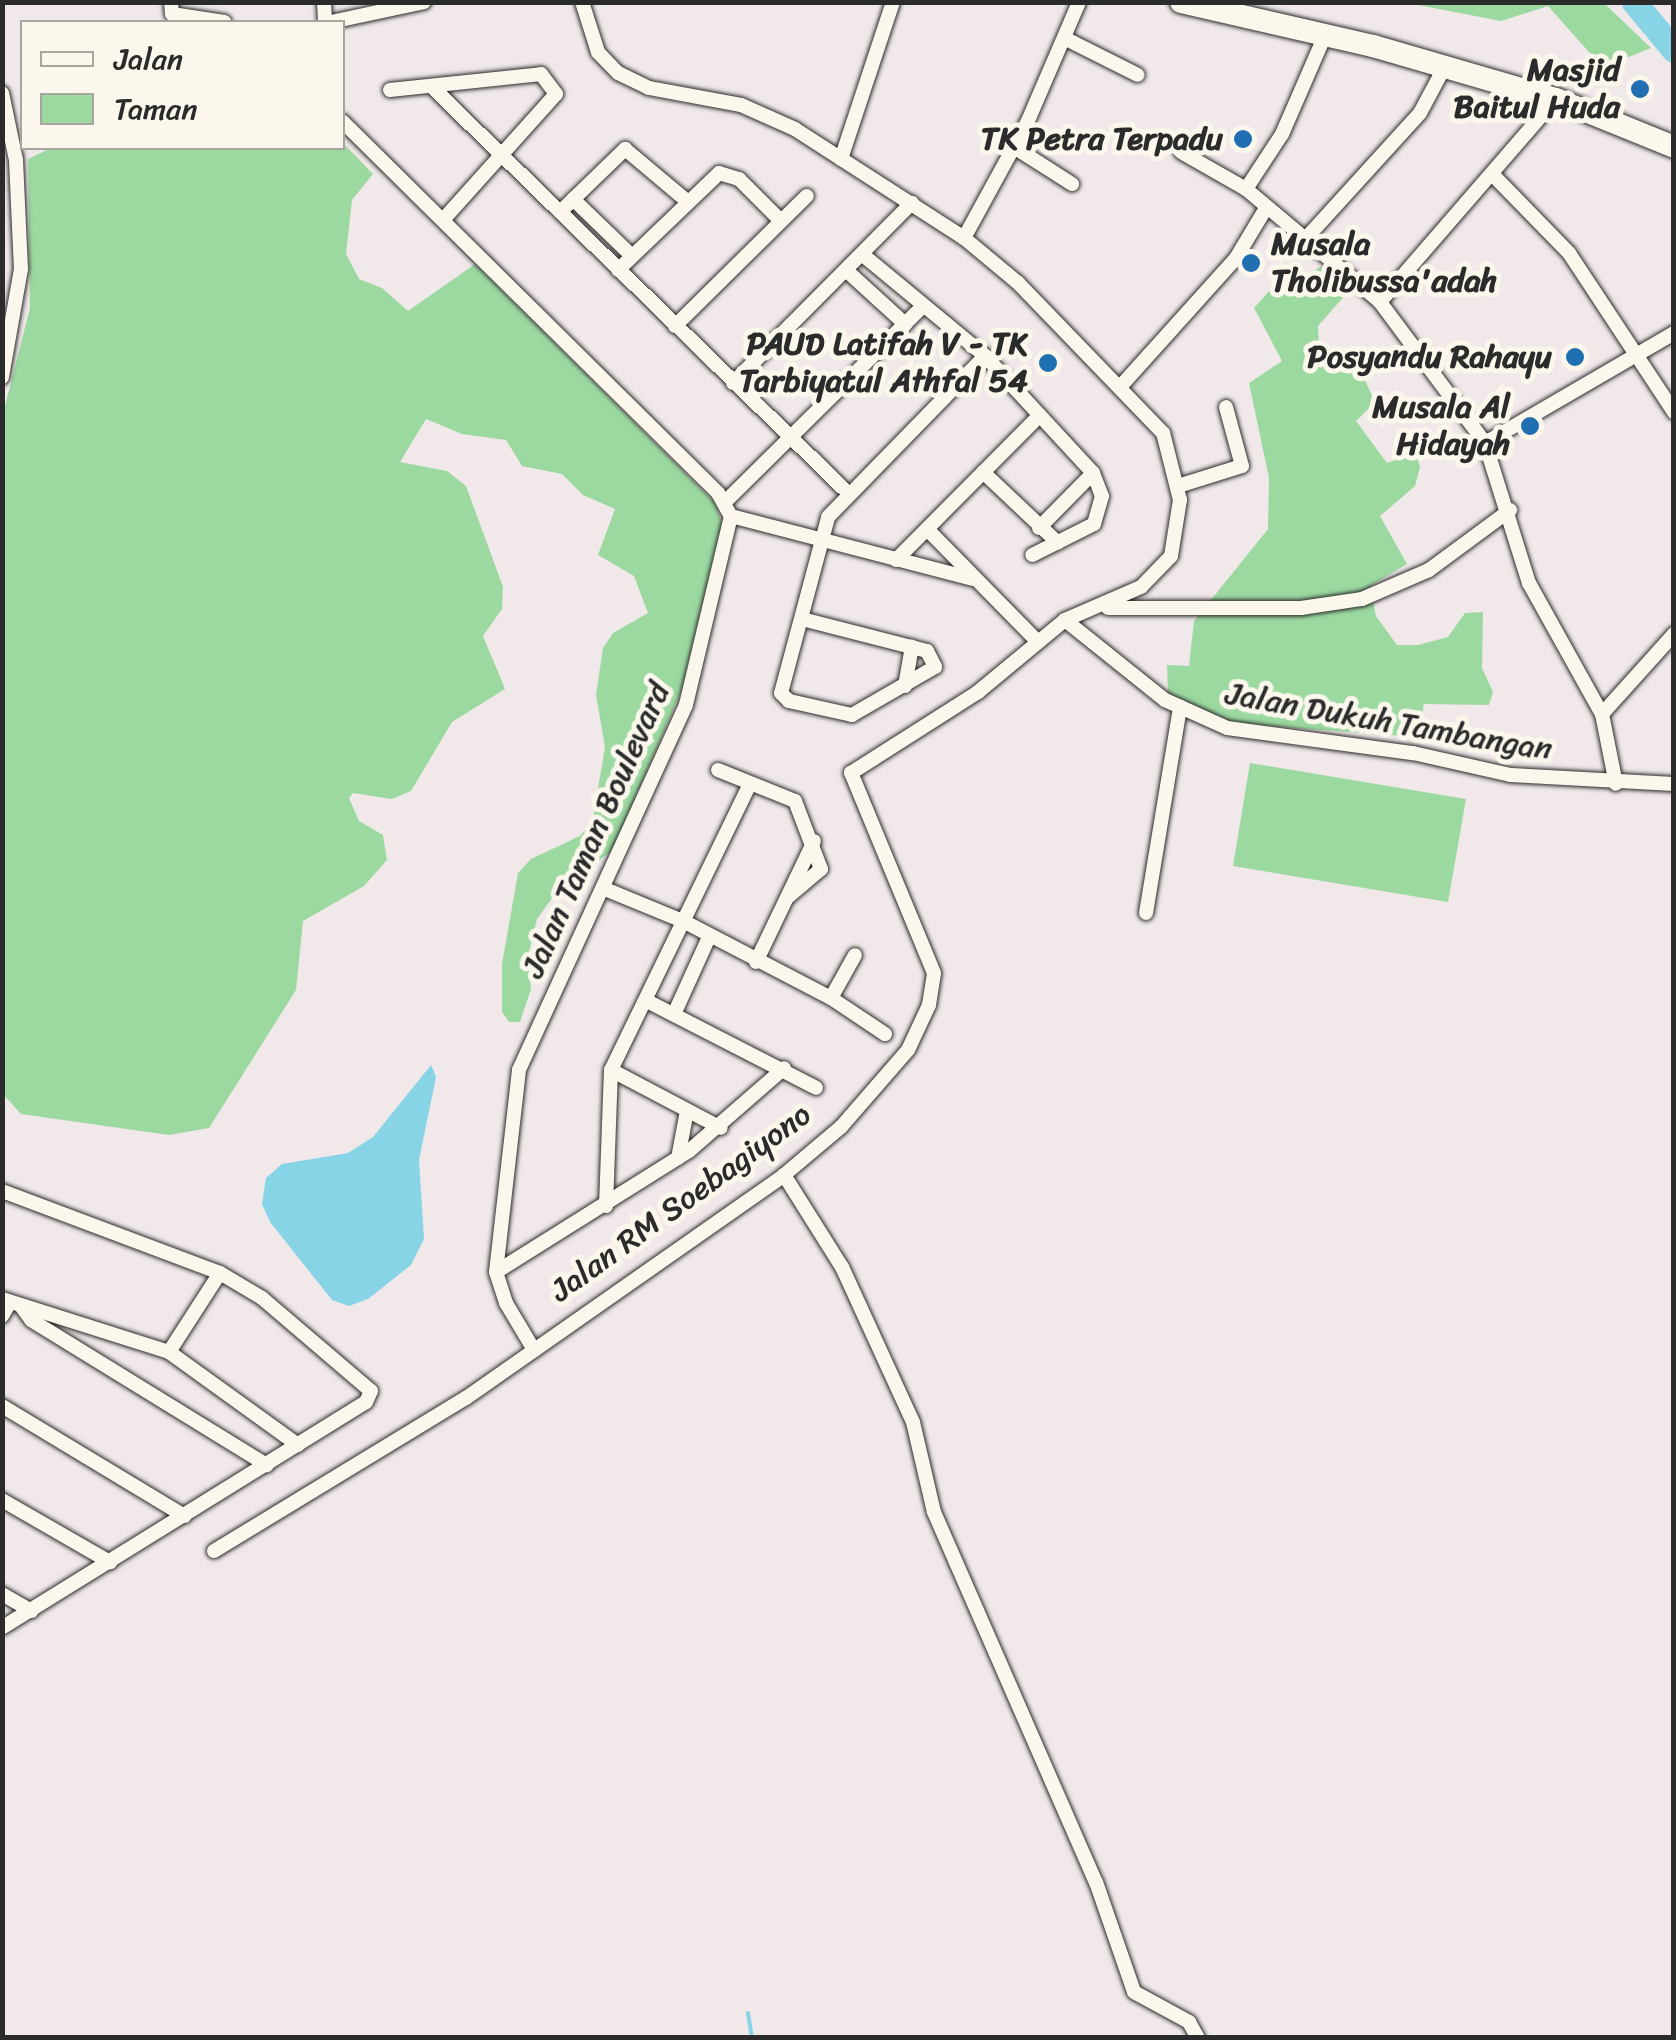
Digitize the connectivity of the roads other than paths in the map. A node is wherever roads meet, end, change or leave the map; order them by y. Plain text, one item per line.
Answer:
1 (424, 2) edge
2 (582, 2) edge
3 (893, 2) edge
4 (1079, 2) edge
5 (1180, 2) edge
6 (172, 13) edge
7 (212, 20) edge
8 (338, 20) edge
9 (1326, 33) junction
10 (1066, 39) junction
11 (1444, 68) junction
12 (1138, 75) dead end
13 (433, 88) junction
14 (390, 90) dead end
15 (2, 93) edge
16 (1556, 100) junction
17 (345, 124) edge
18 (1014, 146) junction
19 (1674, 147) edge
20 (1180, 152) dead end
21 (503, 156) junction
22 (841, 159) junction
23 (1493, 175) junction
24 (1072, 184) dead end
25 (1246, 188) junction
26 (807, 196) dead end
27 (573, 200) junction
28 (687, 201) junction
29 (912, 203) junction
30 (1266, 208) junction
31 (560, 212) junction
32 (442, 220) junction
33 (781, 221) junction
34 (1309, 235) junction
35 (964, 238) junction
36 (863, 255) junction
37 (632, 256) junction
38 (618, 270) junction
39 (847, 272) junction
40 (1380, 302) junction
41 (923, 306) junction
42 (905, 324) junction
43 (675, 326) junction
44 (1674, 333) edge
45 (1639, 353) junction
46 (985, 356) junction
47 (2, 377) edge
48 (734, 383) junction
49 (1120, 388) junction
50 (1226, 407) dead end
51 (1674, 412) edge
52 (1040, 415) junction
53 (790, 438) junction
54 (1485, 443) junction
55 (983, 472) junction
56 (1093, 473) junction
57 (1178, 486) junction
58 (848, 493) junction
59 (728, 510) junction
60 (1510, 510) junction
61 (1039, 528) junction
62 (927, 529) junction
63 (821, 541) junction
64 (1058, 543) junction
65 (1032, 556) dead end
66 (896, 560) junction
67 (972, 578) junction
68 (1092, 608) junction
69 (802, 619) junction
70 (1065, 620) junction
71 (1674, 634) edge
72 (1036, 641) junction
73 (912, 647) junction
74 (905, 686) junction
75 (1180, 707) junction
76 (1602, 714) junction
77 (718, 770) dead end
78 (750, 784) junction
79 (1616, 784) junction
80 (1674, 784) edge
81 (604, 889) junction
82 (1146, 913) dead end
83 (685, 922) junction
84 (709, 937) junction
85 (855, 955) dead end
86 (756, 962) junction
87 (831, 998) junction
88 (647, 1000) junction
89 (675, 1012) junction
90 (884, 1034) dead end
91 (784, 1068) junction
92 (611, 1070) junction
93 (816, 1088) dead end
94 (687, 1111) junction
95 (721, 1128) junction
96 (678, 1158) junction
97 (784, 1175) junction
98 (2, 1191) edge
99 (606, 1206) junction
100 (496, 1272) junction
101 (220, 1273) junction
102 (11, 1302) edge
103 (2, 1316) edge
104 (534, 1350) junction
105 (169, 1352) junction
106 (2, 1406) edge
107 (298, 1445) junction
108 (266, 1464) junction
109 (2, 1500) edge
110 (184, 1516) junction
111 (214, 1551) dead end
112 (110, 1562) junction
113 (2, 1594) edge
114 (30, 1611) junction
115 (2, 1628) edge
116 (1198, 2038) edge

1 - 8 street
2 - 22 street, Jalan RM Soebagiyono
3 - 22 street
4 - 10 street
5 - 9 main road
6 - 7 street
9 - 11 main road
9 - 25 street
10 - 12 street
10 - 18 street
11 - 16 main road
11 - 34 street
13 - 14 street
13 - 21 street
13 - 21 street
15 - 47 street
16 - 19 main road
16 - 23 street
17 - 32 street
18 - 24 street
18 - 35 street
20 - 25 street, Jalan Dukuh Tambangan
21 - 31 street
21 - 32 street
22 - 29 street, Jalan RM Soebagiyono
23 - 40 street
23 - 45 street
25 - 30 street, Jalan Dukuh Tambangan
26 - 33 street
27 - 28 street
27 - 31 street
27 - 37 street
28 - 33 street
28 - 37 street
29 - 35 street, Jalan RM Soebagiyono
29 - 36 street
30 - 34 street, Jalan Dukuh Tambangan
30 - 49 street
31 - 38 street
32 - 59 street
33 - 43 street
34 - 40 street, Jalan Dukuh Tambangan
35 - 49 street, Jalan RM Soebagiyono
36 - 39 street
36 - 41 street
37 - 38 street
38 - 43 street
39 - 42 street
39 - 48 street
40 - 54 street, Jalan Dukuh Tambangan
41 - 42 street
41 - 46 street
42 - 53 street
43 - 48 street
44 - 45 street
45 - 51 street
45 - 54 street
46 - 52 street
46 - 58 street
48 - 53 street
49 - 57 street, Jalan RM Soebagiyono
50 - 57 street
52 - 55 street
52 - 56 street
53 - 58 street
53 - 59 street
54 - 60 street, Jalan Dukuh Tambangan
55 - 61 street
55 - 62 street
56 - 61 street
56 - 64 street
57 - 68 street, Jalan RM Soebagiyono
58 - 63 street
59 - 63 street
59 - 81 street, Jalan Taman Boulevard
60 - 68 street
60 - 76 street, Jalan Dukuh Tambangan
61 - 64 street
62 - 66 street
62 - 67 street
63 - 66 street
63 - 69 street
64 - 65 street
66 - 67 street
67 - 72 street
68 - 70 street, Jalan RM Soebagiyono
69 - 73 street
69 - 74 street
70 - 72 street, Jalan RM Soebagiyono
70 - 75 street, Jalan Dukuh Tambangan
71 - 76 street
72 - 97 street, Jalan RM Soebagiyono
73 - 74 street
73 - 74 street
75 - 79 street, Jalan Dukuh Tambangan
75 - 82 street
76 - 79 street, Jalan Dukuh Tambangan
77 - 78 street
78 - 83 street
78 - 86 street
79 - 80 street, Jalan Dukuh Tambangan
81 - 83 street
81 - 100 street, Jalan Taman Boulevard
83 - 84 street
83 - 88 street
84 - 86 street
84 - 89 street
85 - 87 street
86 - 87 street
87 - 90 street
88 - 89 street
88 - 92 street
89 - 91 street
91 - 93 street
91 - 95 street
92 - 94 street
92 - 99 street
94 - 95 street
94 - 96 street
95 - 96 street
96 - 99 street
97 - 104 street, Jalan RM Soebagiyono
97 - 116 street
98 - 101 street
99 - 100 street
100 - 104 street, Jalan Taman Boulevard
101 - 105 street
101 - 107 street
102 - 103 street
102 - 105 street
102 - 108 street
104 - 111 street, Jalan RM Soebagiyono
105 - 107 street
106 - 110 street
107 - 108 street
108 - 110 street
109 - 112 street
110 - 112 street
112 - 114 street
113 - 114 street
114 - 115 street

